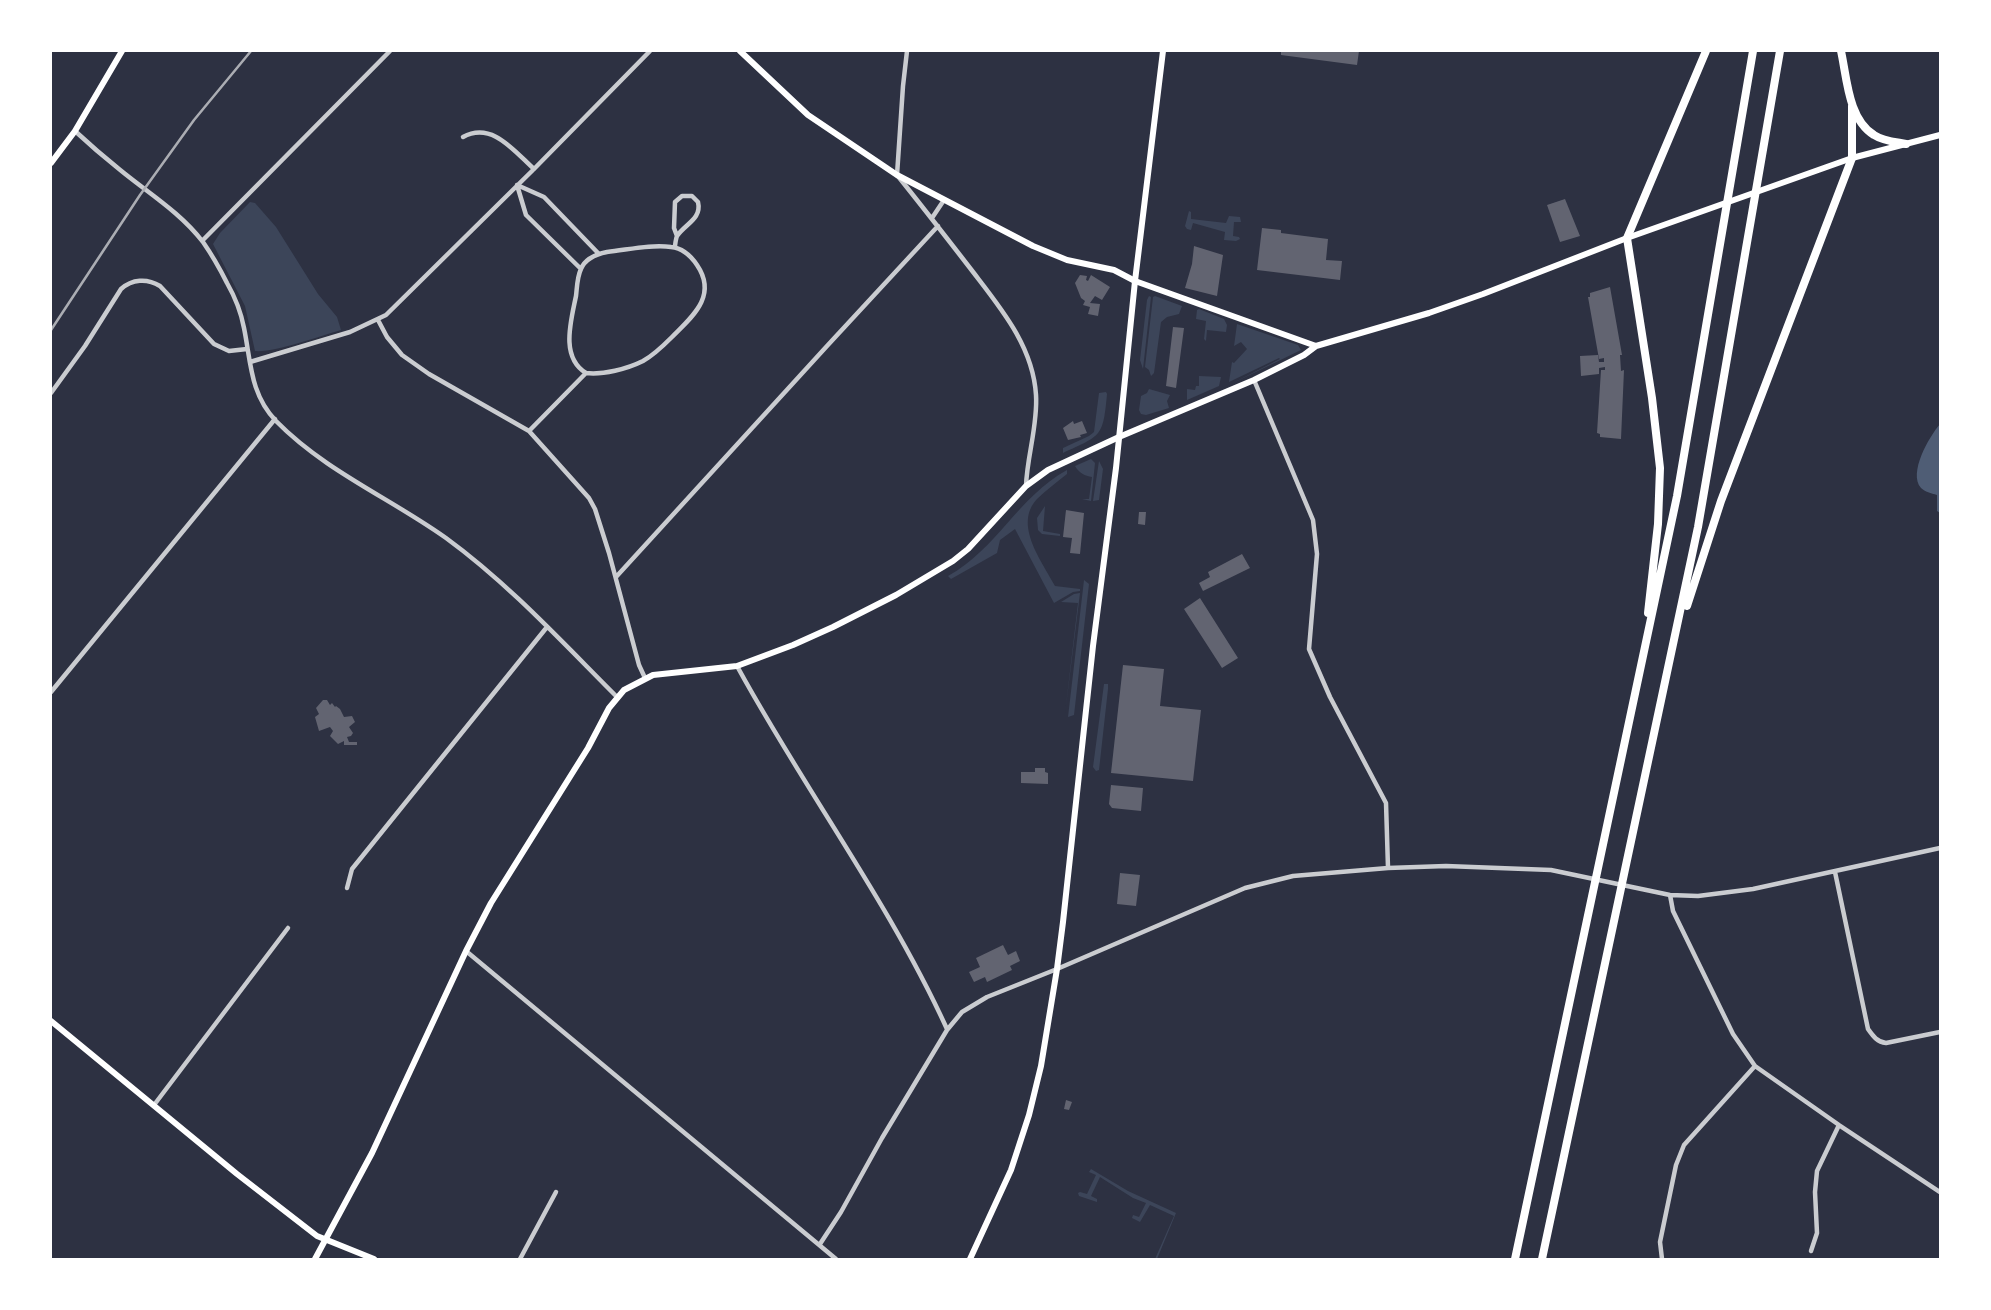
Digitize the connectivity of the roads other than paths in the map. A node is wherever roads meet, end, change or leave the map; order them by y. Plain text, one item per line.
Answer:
1 (122, 51) edge
2 (390, 51) edge
3 (650, 51) edge
4 (740, 51) edge
5 (908, 51) edge
6 (1163, 51) edge
7 (1706, 51) edge
8 (1753, 51) edge
9 (1780, 51) edge
10 (1841, 51) edge
11 (1852, 106) junction
12 (75, 131) junction
13 (1940, 135) edge
14 (463, 137) dead end
15 (1906, 144) junction
16 (1852, 158) junction
17 (51, 163) edge
18 (534, 169) junction
19 (897, 175) junction
20 (517, 186) junction
21 (944, 199) junction
22 (932, 218) junction
23 (938, 226) junction
24 (677, 236) junction
25 (1628, 238) junction
26 (202, 241) junction
27 (675, 247) junction
28 (598, 253) junction
29 (580, 269) junction
30 (1135, 281) junction
31 (378, 320) junction
32 (1316, 346) junction
33 (247, 349) junction
34 (250, 362) junction
35 (586, 373) junction
36 (1254, 380) junction
37 (51, 393) edge
38 (275, 419) junction
39 (529, 431) junction
40 (1119, 437) junction
41 (1026, 486) junction
42 (616, 578) junction
43 (547, 627) junction
44 (1671, 656) junction
45 (1643, 659) junction
46 (737, 666) junction
47 (645, 678) junction
48 (51, 692) edge
49 (617, 697) junction
50 (1940, 848) edge
51 (1388, 868) junction
52 (1835, 872) junction
53 (347, 888) dead end
54 (1670, 895) junction
55 (288, 928) dead end
56 (466, 951) junction
57 (1057, 969) junction
58 (51, 1021) edge
59 (947, 1030) junction
60 (1940, 1032) edge
61 (1755, 1066) junction
62 (154, 1105) junction
63 (1839, 1125) junction
64 (556, 1192) dead end
65 (1940, 1192) edge
66 (327, 1241) junction
67 (820, 1244) junction
68 (1811, 1251) dead end
69 (316, 1259) edge
70 (374, 1259) edge
71 (520, 1259) edge
72 (836, 1259) edge
73 (970, 1259) edge
74 (1515, 1259) edge
75 (1542, 1259) edge
76 (1662, 1259) edge

1 - 12 main road
2 - 26 street
3 - 18 street
4 - 19 main road
5 - 19 street
6 - 30 main road
7 - 25 highway
8 - 45 highway
9 - 44 highway
10 - 11 highway
11 - 15 highway
11 - 16 highway
12 - 17 main road
12 - 26 street
13 - 15 main road
14 - 18 street
15 - 16 main road
16 - 25 main road
16 - 44 highway
18 - 20 street
19 - 21 main road
19 - 22 street
20 - 28 street
20 - 29 street
20 - 31 street
21 - 22 street
21 - 30 main road
22 - 23 street
23 - 41 street
23 - 42 street
24 - 24 street
24 - 27 street
25 - 32 main road
25 - 45 highway
26 - 33 street
27 - 28 street
27 - 35 street
28 - 29 street
29 - 35 street
30 - 32 main road
30 - 40 main road
31 - 34 street
31 - 39 street
32 - 36 main road
33 - 34 street
33 - 37 street
34 - 38 street
35 - 39 street
36 - 40 main road
36 - 51 street
38 - 43 street
38 - 48 street
39 - 42 street
40 - 41 main road
40 - 57 main road
41 - 46 main road
42 - 47 street
43 - 49 street
43 - 53 street
44 - 75 highway
45 - 74 highway
46 - 47 main road
46 - 59 street
47 - 49 main road
49 - 56 main road
50 - 52 street
51 - 54 street
51 - 57 street
52 - 54 street
52 - 60 street
54 - 61 street
55 - 62 street
56 - 66 main road
56 - 67 street
57 - 59 street
57 - 73 main road
58 - 62 main road
59 - 67 street
61 - 63 street
61 - 76 street
62 - 66 main road
63 - 65 street
63 - 68 street
64 - 71 street
66 - 69 main road
66 - 70 main road
67 - 72 street

